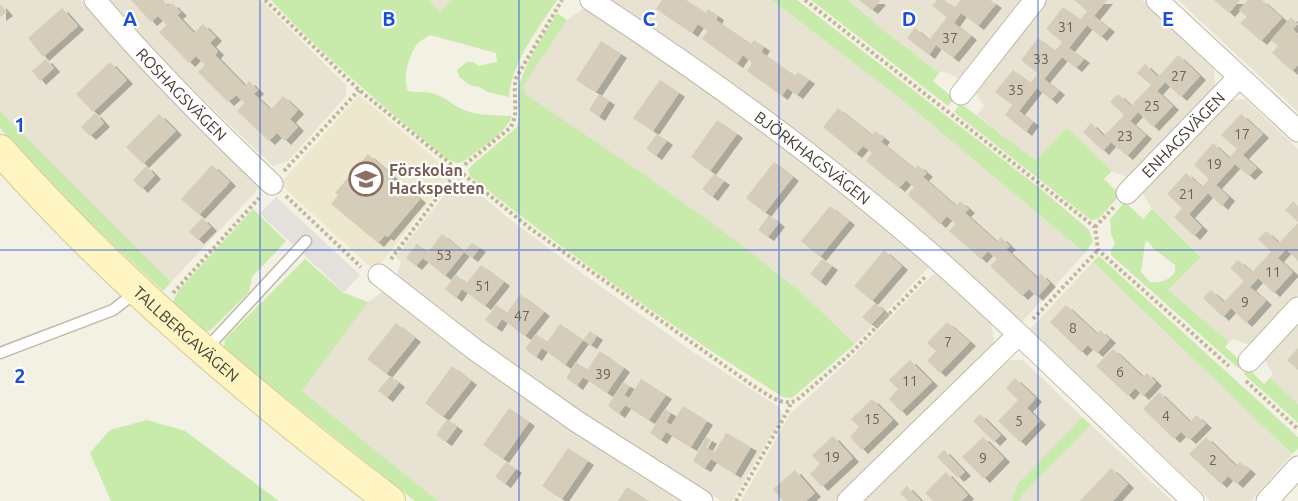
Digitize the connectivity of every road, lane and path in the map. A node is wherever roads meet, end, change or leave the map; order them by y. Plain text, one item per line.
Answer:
1 (94, 0) edge
2 (265, 0) edge
3 (562, 0) edge
4 (591, 0) edge
5 (805, 0) edge
6 (1035, 0) edge
7 (1157, 0) edge
8 (1239, 77) junction
9 (961, 94) dead end
10 (1298, 131) edge
11 (0, 150) edge
12 (457, 171) junction
13 (272, 184) joint
14 (1127, 193) joint
15 (1095, 227) junction
16 (306, 241) dead end
17 (1098, 250) junction
18 (940, 262) junction
19 (379, 275) junction
20 (138, 291) junction
21 (1298, 308) edge
22 (1018, 335) junction
23 (204, 351) junction
24 (0, 353) edge
25 (1249, 361) dead end
26 (790, 403) junction
27 (1298, 429) edge
28 (1298, 467) edge
29 (390, 501) edge
30 (702, 501) edge
31 (736, 501) edge
32 (848, 501) edge
33 (1193, 501) edge
34 (1267, 501) edge

1 - 13 street, ROSHAGSVÄGEN
2 - 12 path
3 - 12 path
4 - 18 street, BJÖRKHAGSVÄGEN
5 - 15 path
6 - 9 street
7 - 8 street
8 - 10 street
8 - 14 street, ENHAGSVÄGEN
11 - 20 street, TALLBERGAVÄGEN
12 - 19 path
12 - 26 path
13 - 19 path
14 - 15 path
15 - 17 path
16 - 23 lane
17 - 22 path
17 - 27 path
18 - 22 street, BJÖRKHAGSVÄGEN
18 - 26 path
19 - 30 street
20 - 23 street, TALLBERGAVÄGEN
20 - 24 lane
21 - 25 street
22 - 32 street
22 - 33 street, BJÖRKHAGSVÄGEN
23 - 29 street, TALLBERGAVÄGEN
26 - 31 path
28 - 34 street

